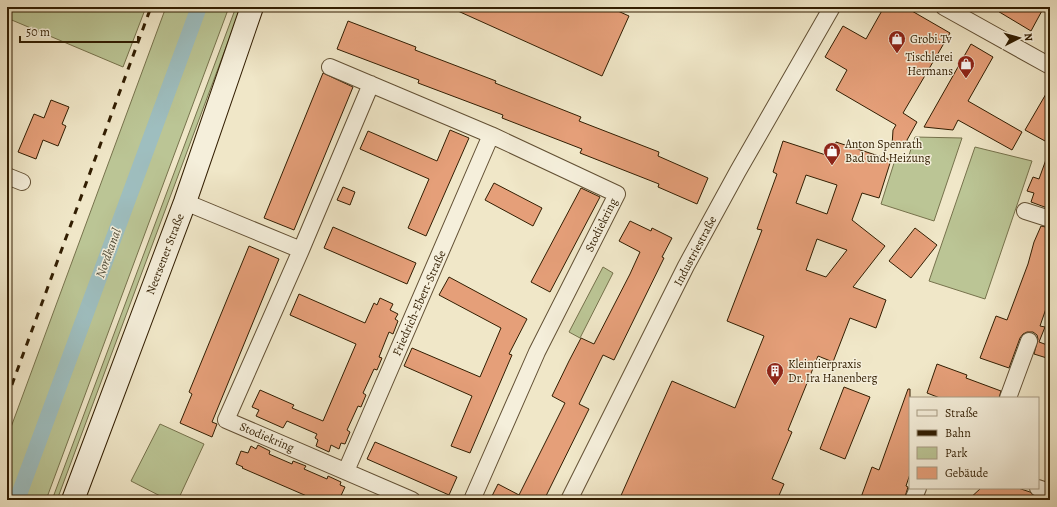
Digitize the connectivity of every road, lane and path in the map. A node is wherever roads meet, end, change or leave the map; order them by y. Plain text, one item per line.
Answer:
1 (252, 7) edge
2 (832, 7) edge
3 (944, 7) edge
4 (330, 66) dead end
5 (1050, 66) edge
6 (371, 84) junction
7 (491, 135) junction
8 (7, 176) edge
9 (22, 182) dead end
10 (185, 202) junction
11 (1025, 211) dead end
12 (1050, 219) edge
13 (301, 250) junction
14 (1028, 341) dead end
15 (1008, 397) edge
16 (346, 472) junction
17 (1039, 488) edge
18 (918, 489) edge
19 (1050, 492) edge
20 (73, 500) edge
21 (412, 500) edge
22 (472, 500) edge
23 (569, 500) edge
24 (913, 500) edge

1 - 10 main road, Neersener Straße
2 - 23 street, Industriestraße
3 - 5 street
4 - 6 street, Stodiekring
6 - 7 street, Stodiekring
6 - 13 street, Stodiekring
7 - 16 street, Friedrich-Ebert-Straße
7 - 22 street, Stodiekring
8 - 9 street
10 - 13 street
10 - 20 main road, Neersener Straße
11 - 12 street
13 - 16 street, Stodiekring
14 - 15 street
16 - 21 street, Stodiekring
17 - 19 street
18 - 24 street

